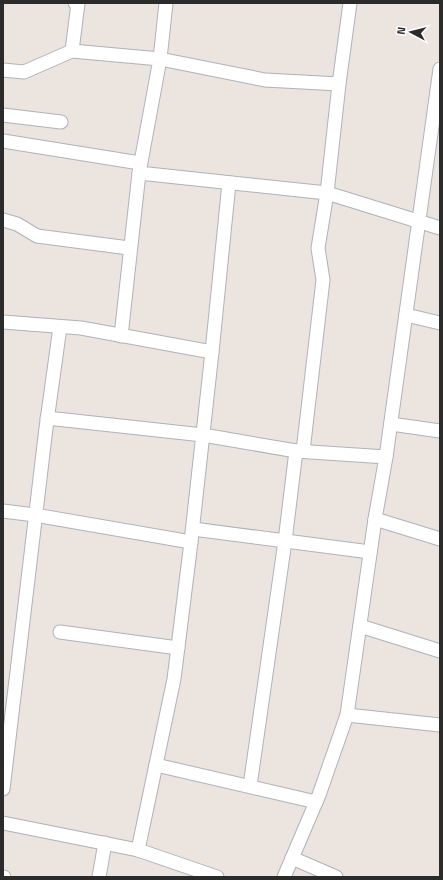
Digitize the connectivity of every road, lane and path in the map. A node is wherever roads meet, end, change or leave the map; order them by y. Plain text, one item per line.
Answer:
1 (75, 3) edge
2 (166, 3) edge
3 (350, 3) edge
4 (72, 51) junction
5 (160, 59) junction
6 (3, 70) edge
7 (440, 70) edge
8 (339, 84) junction
9 (3, 115) edge
10 (437, 120) edge
11 (61, 122) dead end
12 (3, 141) edge
13 (139, 168) junction
14 (229, 183) junction
15 (326, 193) junction
16 (3, 220) edge
17 (419, 223) junction
18 (440, 228) edge
19 (129, 248) junction
20 (406, 315) junction
21 (3, 322) edge
22 (440, 323) edge
23 (60, 327) junction
24 (121, 336) junction
25 (212, 352) junction
26 (47, 418) junction
27 (391, 424) junction
28 (440, 431) edge
29 (203, 435) junction
30 (299, 451) junction
31 (386, 457) junction
32 (3, 511) edge
33 (35, 515) junction
34 (375, 519) junction
35 (192, 535) junction
36 (440, 539) edge
37 (285, 541) junction
38 (370, 552) junction
39 (360, 626) junction
40 (60, 632) dead end
41 (178, 648) junction
42 (440, 651) edge
43 (347, 715) junction
44 (440, 725) edge
45 (156, 765) junction
46 (250, 786) junction
47 (3, 789) edge
48 (316, 802) junction
49 (3, 823) edge
50 (106, 843) junction
51 (138, 850) junction
52 (292, 858) junction
53 (186, 872) edge
54 (99, 877) edge
55 (217, 877) edge
56 (284, 877) edge
57 (336, 877) edge

1 - 4 street
2 - 5 street
3 - 8 street
4 - 5 street
4 - 6 street
5 - 8 street
5 - 13 street
7 - 10 street
8 - 15 street
9 - 11 street
10 - 17 street
12 - 13 street
13 - 14 street
13 - 19 street
14 - 15 street
14 - 25 street
15 - 17 street
15 - 30 street
16 - 19 street
17 - 18 street
17 - 20 street
19 - 24 street
20 - 22 street
20 - 27 street
21 - 23 street
23 - 24 street
23 - 26 street
24 - 25 street
25 - 29 street
26 - 29 street
26 - 33 street
27 - 28 street
27 - 31 street
29 - 30 street
29 - 35 street
30 - 31 street
30 - 37 street
31 - 34 street
32 - 33 street
33 - 35 street
33 - 47 street
34 - 36 street
34 - 38 street
35 - 37 street
35 - 41 street
37 - 38 street
37 - 46 street
38 - 39 street
39 - 42 street
39 - 43 street
40 - 41 street
41 - 45 street
43 - 44 street
43 - 48 street
45 - 46 street
45 - 51 street
46 - 48 street
48 - 52 street
49 - 50 street
50 - 51 street
50 - 54 street
51 - 53 street
52 - 56 street
52 - 57 street
53 - 55 street

